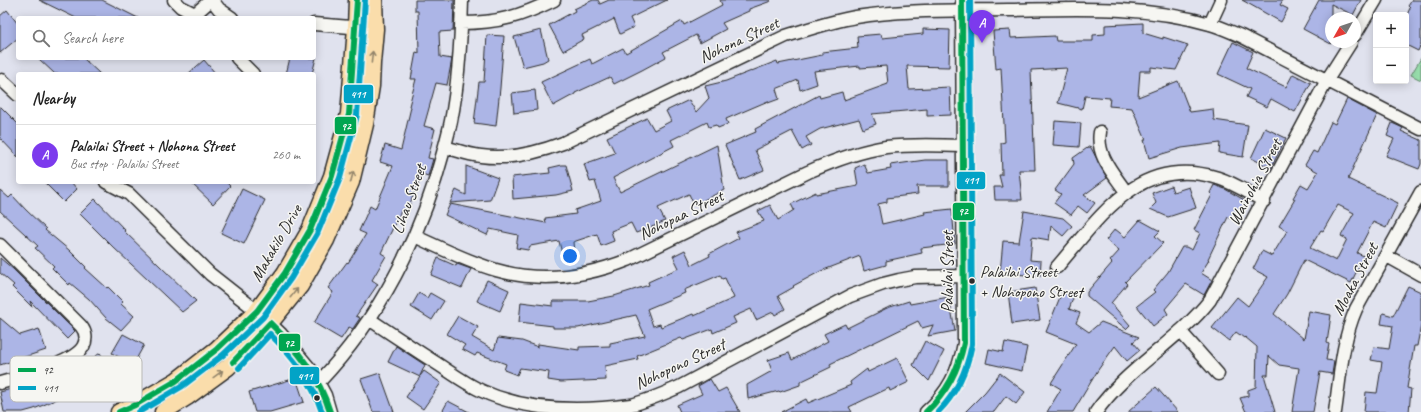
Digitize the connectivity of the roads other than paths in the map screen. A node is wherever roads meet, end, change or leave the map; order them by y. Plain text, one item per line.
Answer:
1 (174, 0) edge
2 (211, 0) edge
3 (357, 0) edge
4 (374, 0) edge
5 (462, 0) edge
6 (554, 0) edge
7 (1221, 0) edge
8 (1376, 0) edge
9 (1100, 4) edge
10 (962, 5) edge
11 (197, 16) edge
12 (229, 16) edge
13 (461, 23) junction
14 (316, 24) edge
15 (1210, 24) junction
16 (1361, 25) edge
17 (356, 28) junction
18 (375, 29) junction
19 (1347, 48) edge
20 (240, 60) edge
21 (251, 72) edge
22 (2, 80) dead end
23 (1328, 80) junction
24 (16, 94) edge
25 (1421, 129) edge
26 (1100, 132) dead end
27 (445, 146) junction
28 (963, 146) junction
29 (110, 184) edge
30 (1126, 192) junction
31 (1421, 192) edge
32 (1264, 201) junction
33 (414, 236) junction
34 (0, 245) edge
35 (1387, 256) junction
36 (1057, 267) dead end
37 (1421, 275) edge
38 (964, 276) junction
39 (257, 311) junction
40 (369, 319) junction
41 (270, 323) junction
42 (1180, 331) junction
43 (72, 356) edge
44 (1218, 374) dead end
45 (10, 379) edge
46 (0, 382) edge
47 (319, 382) junction
48 (142, 401) edge
49 (140, 402) edge
50 (119, 412) edge
51 (163, 412) edge
52 (330, 412) edge
53 (926, 412) edge
54 (1096, 412) edge
55 (1335, 412) edge

1 - 11 street
2 - 11 street
2 - 12 street
3 - 17 main road, Makakilo Drive
4 - 18 main road
5 - 13 street, Lihau Street
6 - 13 street
7 - 15 street
8 - 16 street
9 - 10 street, Nohona Street
9 - 15 street, Nohona Street
10 - 27 street, Nohona Street
10 - 28 street, Palailai Street
13 - 27 street, Lihau Street
14 - 17 street
15 - 23 street, Nohona Street
17 - 18 street
17 - 39 main road, Makakilo Drive
41 -> 18 main road
19 - 23 street, Wainohia Street
20 - 21 street
22 - 24 street
23 - 25 street, Nohona Street
23 - 32 street, Wainohia Street
26 - 30 street
27 - 33 street, Lihau Street
28 - 33 street, Nohopaa Street
28 - 38 street, Palailai Street
29 - 39 street
30 - 32 street
30 - 36 street
31 - 35 street, Moaka Street
32 - 42 street, Wainohia Street
33 - 40 street, Lihau Street
34 - 43 street
35 - 37 street
35 - 55 street, Moaka Street
38 - 40 street, Nohopono Street
38 - 53 street, Palailai Street
39 - 41 street
39 - 48 main road, Makakilo Drive
40 - 47 street, Lihau Street
41 - 47 street
51 -> 41 main road
42 - 44 street
42 - 54 street, Wainohia Street
45 - 46 street
47 - 52 street
49 - 50 main road, Makakilo Drive

